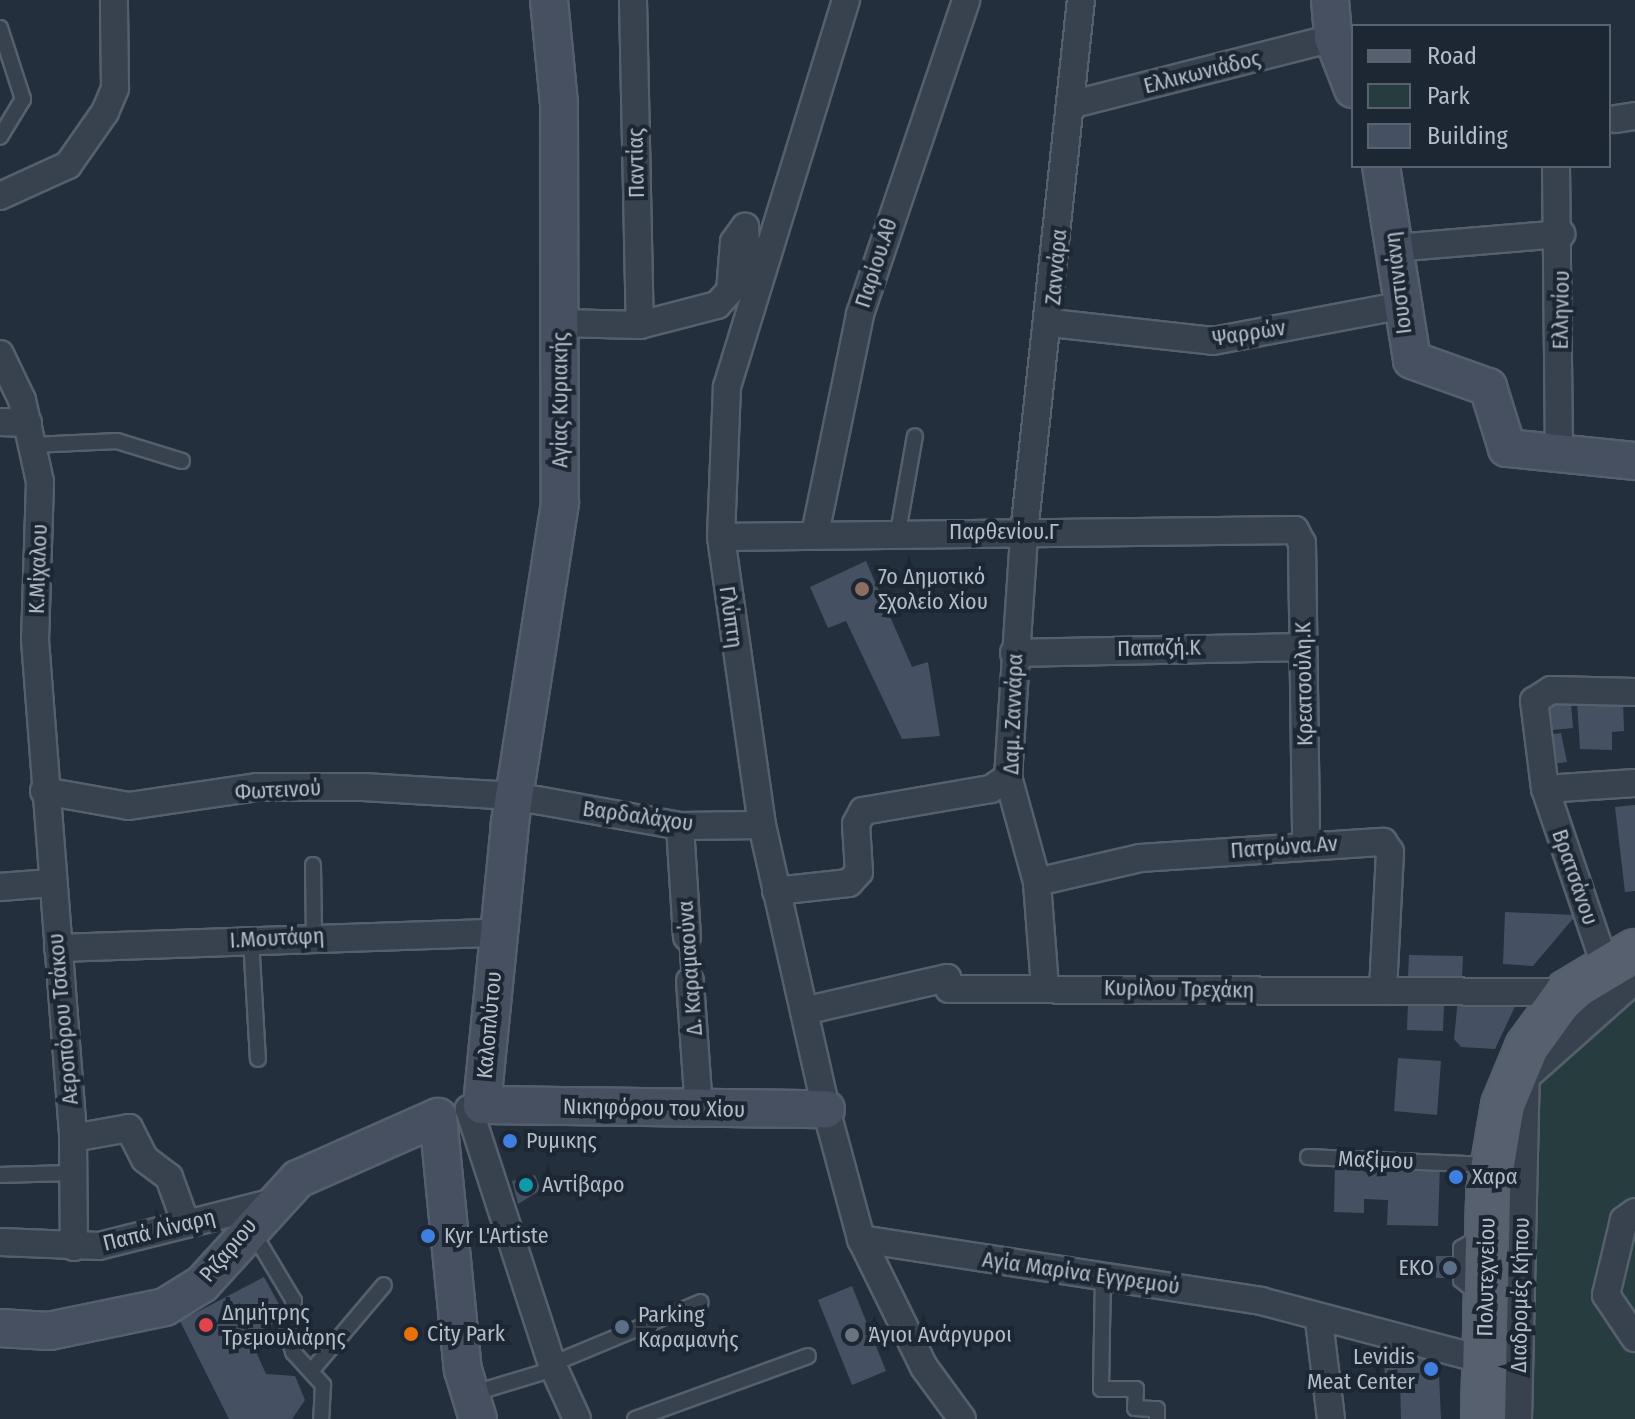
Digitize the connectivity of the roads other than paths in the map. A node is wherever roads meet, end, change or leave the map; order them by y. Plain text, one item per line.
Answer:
1 (114, 0) edge
2 (549, 0) edge
3 (633, 0) edge
4 (846, 0) edge
5 (966, 0) edge
6 (1081, 0) edge
7 (1330, 0) edge
8 (0, 28) edge
9 (1333, 38) junction
10 (1351, 84) edge
11 (1070, 105) junction
12 (0, 137) edge
13 (1381, 168) edge
14 (1556, 168) edge
15 (0, 196) edge
16 (1561, 234) junction
17 (1394, 248) junction
18 (1399, 306) junction
19 (746, 309) junction
20 (560, 323) junction
21 (1051, 323) junction
22 (640, 325) junction
23 (0, 354) edge
24 (0, 422) edge
25 (31, 434) junction
26 (915, 436) dead end
27 (1559, 455) junction
28 (182, 461) dead end
29 (1635, 461) edge
30 (1288, 527) joint
31 (898, 532) junction
32 (1024, 533) junction
33 (815, 534) junction
34 (721, 537) junction
35 (1303, 647) junction
36 (1014, 653) junction
37 (1635, 692) edge
38 (1008, 777) junction
39 (1635, 783) edge
40 (1545, 789) junction
41 (44, 791) junction
42 (514, 796) junction
43 (762, 825) junction
44 (680, 826) junction
45 (1306, 847) junction
46 (313, 865) dead end
47 (1037, 882) junction
48 (51, 883) junction
49 (0, 887) edge
50 (776, 891) junction
51 (497, 933) junction
52 (314, 935) junction
53 (687, 937) joint
54 (251, 939) junction
55 (58, 948) junction
56 (1627, 962) edge
57 (690, 981) joint
58 (1045, 987) junction
59 (1383, 991) junction
60 (1567, 992) junction
61 (804, 1011) junction
62 (258, 1059) dead end
63 (826, 1109) junction
64 (463, 1110) junction
65 (699, 1110) junction
66 (73, 1138) junction
67 (1308, 1157) dead end
68 (1491, 1165) junction
69 (73, 1173) junction
70 (0, 1175) edge
71 (1635, 1212) edge
72 (259, 1214) junction
73 (186, 1224) junction
74 (861, 1239) junction
75 (0, 1242) edge
76 (74, 1247) junction
77 (1103, 1273) junction
78 (384, 1285) dead end
79 (701, 1302) dead end
80 (1319, 1321) junction
81 (0, 1328) edge
82 (1635, 1338) edge
83 (808, 1356) dead end
84 (1485, 1360) junction
85 (553, 1367) junction
86 (312, 1370) junction
87 (474, 1407) edge
88 (321, 1419) edge
89 (577, 1419) edge
90 (635, 1419) edge
91 (962, 1419) edge
92 (1157, 1419) edge
93 (1331, 1419) edge
94 (1483, 1419) edge
95 (1518, 1419) edge

1 - 15 street
2 - 20 street, Αγίας Κυριακής
3 - 22 street, Παντίας
4 - 19 street, Γλύπτη
5 - 33 street, Παρίου.Αθ
6 - 11 street, Ζαννάρα
7 - 9 street
8 - 12 lane
9 - 10 street
9 - 11 street, Ελλικωνιάδος
11 - 21 street, Ζαννάρα
13 - 17 street, Ιουστινιάνη
14 - 16 street, Ελληνίου
16 - 17 street
16 - 27 street, Ελληνίου
17 - 18 street, Ιουστινιάνη
18 - 21 street, Ψαρρών
18 - 27 street, Ιουστινιάνη
19 - 22 street
19 - 34 street, Γλύπτη
20 - 22 street
20 - 42 street, Αγίας Κυριακής
21 - 32 street, Ζαννάρα
23 - 25 street, Κ.Μίχαλου
24 - 25 street
25 - 28 lane
25 - 41 street, Κ.Μίχαλου
26 - 31 lane
27 - 29 street, Ιουστινιάνη
30 - 32 street, Παρθενίου.Γ
30 - 35 street, Κρεατσούλη.Κ
31 - 32 street, Παρθενίου.Γ
31 - 33 street, Παρθενίου.Γ
32 - 36 street, Δαμ. Ζαννάρα
33 - 34 street, Παρθενίου.Γ
34 - 43 street, Γλύπτη
35 - 36 street, Παπαζή.Κ
35 - 45 street, Κρεατσούλη.Κ
36 - 38 street, Δαμ. Ζαννάρα
37 - 40 street, Βρατσάνου
38 - 47 street, Δαμ. Ζαννάρα
38 - 50 street
39 - 40 street
40 - 56 street, Βρατσάνου
41 - 42 street, Φωτεινού
41 - 48 street, Αεροπόρου Τσάκου
42 - 44 street, Βαρδαλάχου
42 - 51 street, Καλοπλύτου
43 - 44 street, Βαρδαλάχου
43 - 50 street, Γλύπτη
44 - 53 street, Δ. Καραμαούνα
45 - 47 street, Πατρώνα.Αν
45 - 59 street, Πατρώνα.Αν
46 - 52 lane
47 - 58 street, Δαμ. Ζαννάρα
48 - 49 street
48 - 55 street, Αεροπόρου Τσάκου
50 - 61 street, Γλύπτη
51 - 52 street, Ι.Μουτάφη
51 - 64 street, Καλοπλύτου
52 - 54 street, Ι.Μουτάφη
53 - 57 lane, Δ. Καραμαούνα
54 - 55 street, Ι.Μουτάφη
54 - 62 lane
55 - 66 street, Αεροπόρου Τσάκου
56 - 60 main road, Πολυτεχνείου
56 - 95 street, Διαδρομές Κήπου
57 - 65 street, Δ. Καραμαούνα
58 - 59 street, Κυρίλου Τρεχάκη
58 - 61 street, Κυρίλου Τρεχάκη
59 - 60 street, Κυρίλου Τρεχάκη
60 - 68 main road, Πολυτεχνείου
61 - 63 street, Γλύπτη
63 - 65 street, Νικηφόρου του Χίου
63 - 74 street, Γλύπτη
64 - 65 street, Νικηφόρου του Χίου
64 - 72 street, Ριζαριου
64 - 85 street, Καλοπλύτου
64 - 87 street
66 - 69 street, Αεροπόρου Τσάκου
66 - 73 street
67 - 68 lane, Μαξίμου
68 - 84 main road, Πολυτεχνείου
69 - 70 lane
69 - 76 street, Αεροπόρου Τσάκου
71 - 82 street
72 - 73 street, Παπά Λίναρη
72 - 81 street, Ριζαριου
72 - 86 lane
73 - 76 street, Παπά Λίναρη
74 - 77 street, Αγία Μαρίνα Εγγρεμού
74 - 91 street, Γλύπτη
75 - 76 street, Παπά Λίναρη
77 - 80 street, Αγία Μαρίνα Εγγρεμού
77 - 92 lane
78 - 86 lane
79 - 85 lane
80 - 84 street, Αγία Μαρίνα Εγγρεμού
80 - 93 street
83 - 90 lane
84 - 94 main road, Πολυτεχνείου
85 - 87 lane
85 - 89 street, Καλοπλύτου
86 - 88 lane

